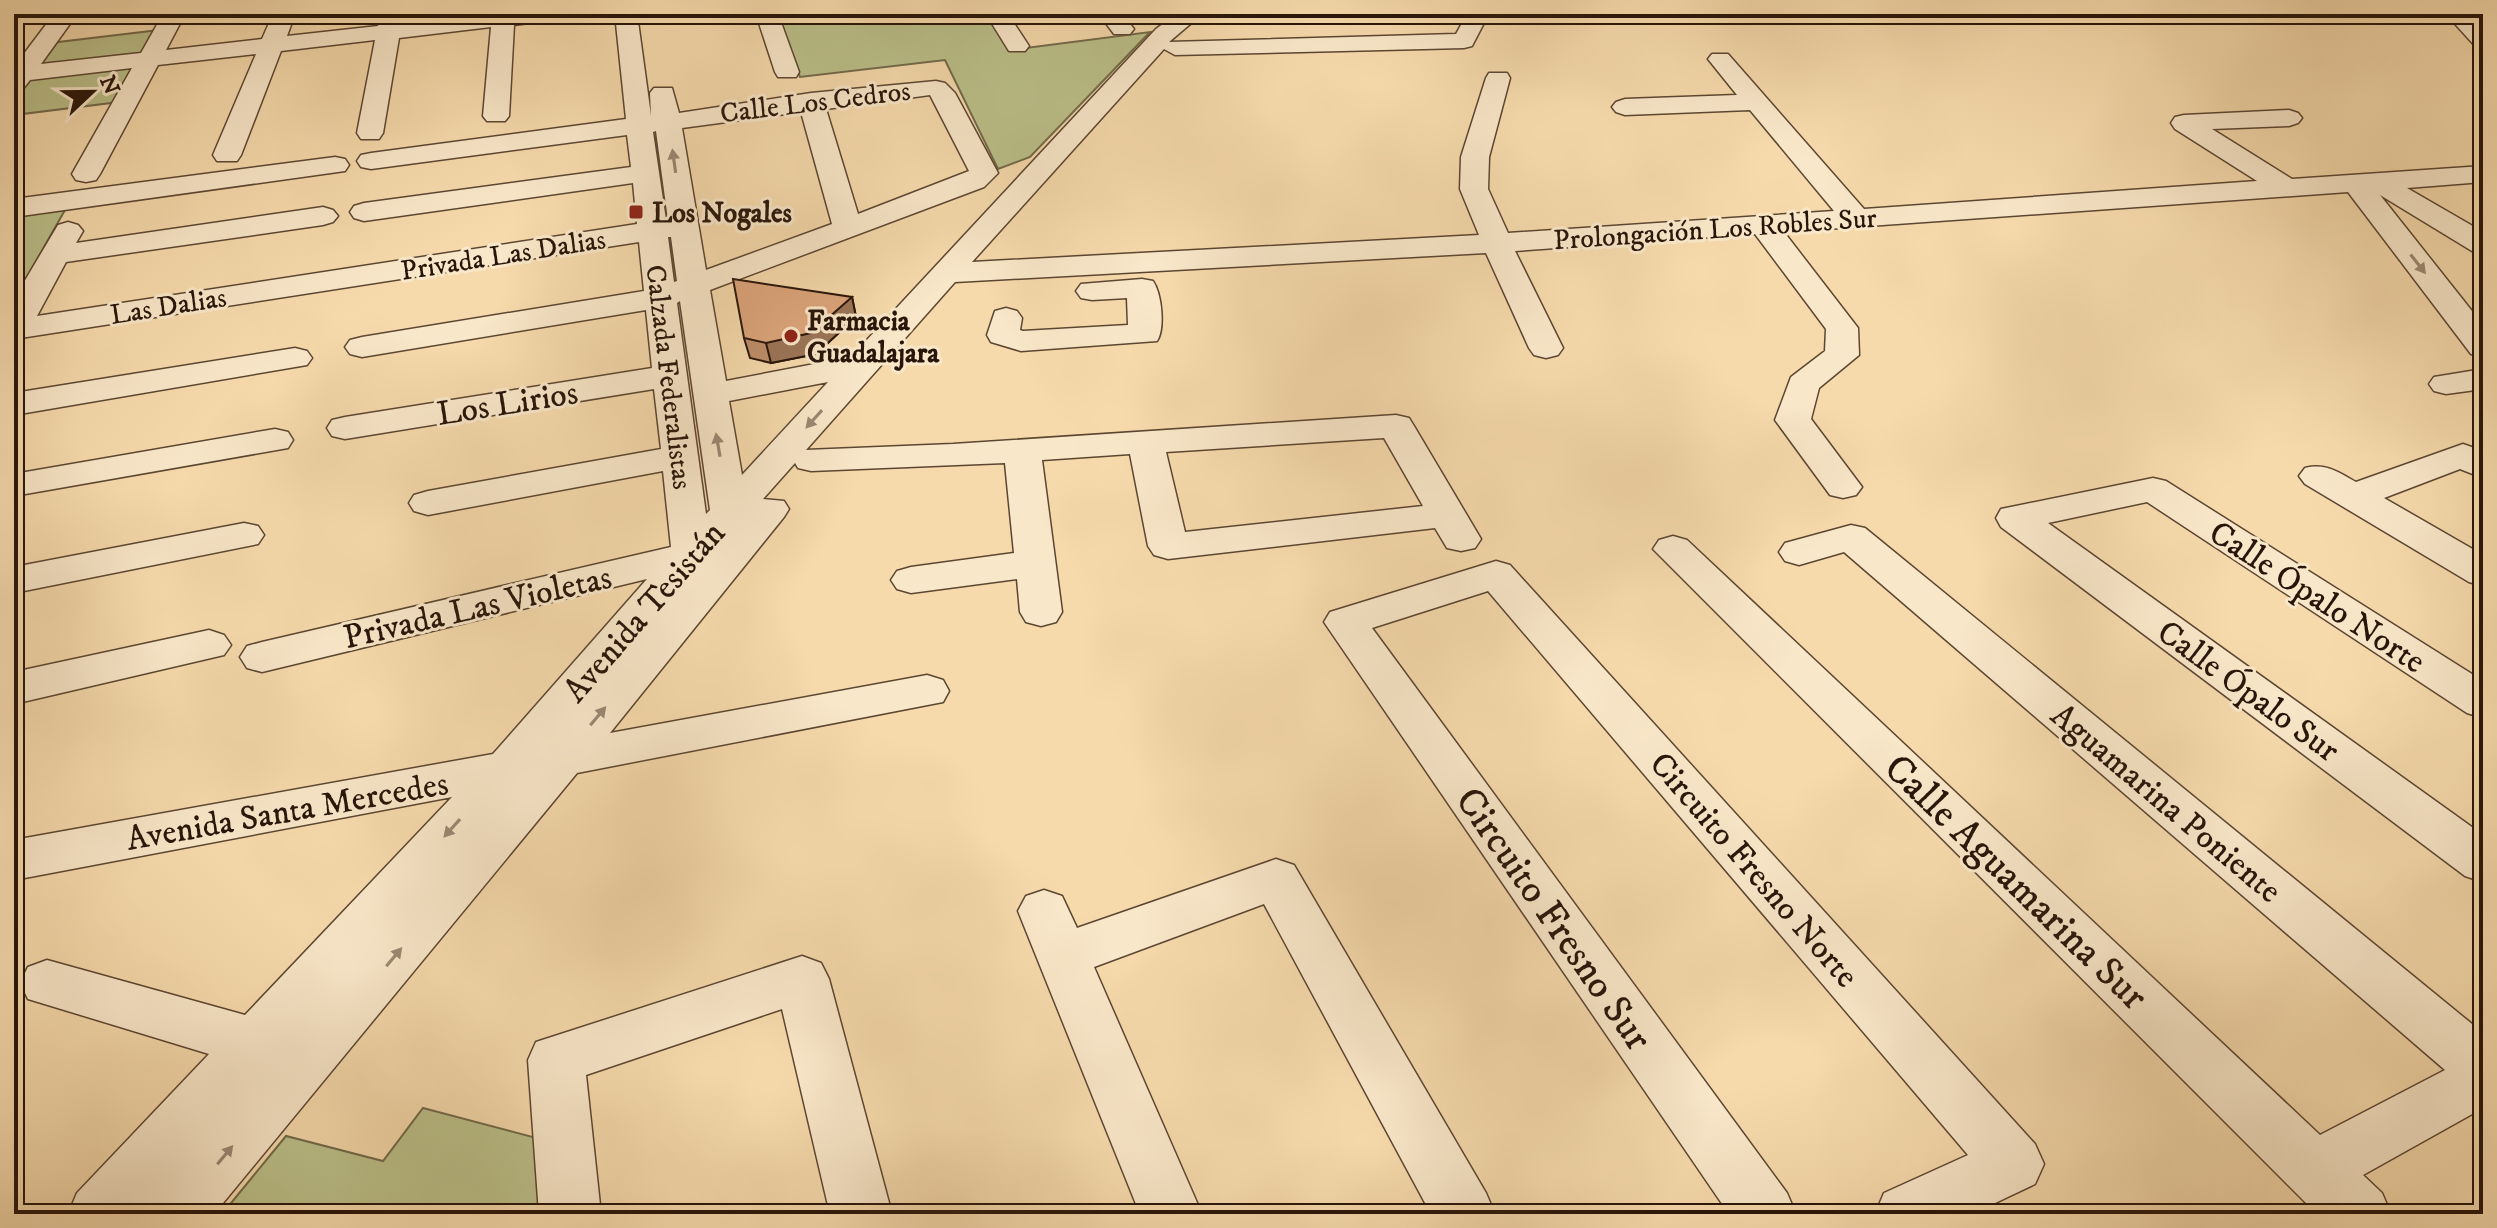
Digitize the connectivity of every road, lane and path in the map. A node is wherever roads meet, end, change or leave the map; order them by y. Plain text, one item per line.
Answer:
1 (66, 14) edge
2 (174, 14) edge
3 (284, 14) edge
4 (550, 14) edge
5 (626, 14) edge
6 (649, 14) edge
7 (767, 14) edge
8 (997, 14) edge
9 (1216, 14) edge
10 (2457, 14) edge
11 (503, 17) edge
12 (1474, 21) dead end
13 (390, 23) edge
14 (1183, 31) edge
15 (2483, 41) edge
16 (271, 45) junction
17 (1017, 46) dead end
18 (149, 59) junction
19 (1720, 59) dead end
20 (787, 72) dead end
21 (17, 77) edge
22 (1498, 78) dead end
23 (811, 101) junction
24 (1754, 102) junction
25 (1625, 107) dead end
26 (496, 116) dead end
27 (2289, 118) dead end
28 (653, 122) junction
29 (370, 133) dead end
30 (227, 155) dead end
31 (371, 161) dead end
32 (335, 165) dead end
33 (645, 173) junction
34 (2483, 174) edge
35 (2367, 182) junction
36 (86, 187) junction
37 (2287, 188) junction
38 (14, 208) edge
39 (364, 212) dead end
40 (323, 216) dead end
41 (1856, 218) junction
42 (2483, 221) edge
43 (2448, 224) junction
44 (1763, 225) junction
45 (684, 226) junction
46 (848, 228) junction
47 (651, 231) junction
48 (19, 237) dead end
49 (1498, 243) junction
50 (2483, 245) edge
51 (14, 250) edge
52 (54, 255) junction
53 (962, 273) junction
54 (1089, 278) junction
55 (322, 282) joint
56 (693, 285) junction
57 (660, 298) junction
58 (1006, 318) dead end
59 (14, 328) edge
60 (1091, 336) junction
61 (362, 347) dead end
62 (2483, 347) edge
63 (1546, 348) dead end
64 (295, 358) dead end
65 (863, 365) junction
66 (669, 376) junction
67 (2483, 379) edge
68 (2446, 384) dead end
69 (709, 395) junction
70 (14, 404) edge
71 (345, 428) dead end
72 (275, 440) dead end
73 (1145, 441) junction
74 (1022, 450) junction
75 (679, 457) junction
76 (811, 460) junction
77 (2473, 461) edge
78 (2318, 476) dead end
79 (14, 485) edge
80 (1843, 487) dead end
81 (2153, 489) joint
82 (2353, 497) junction
83 (428, 503) dead end
84 (732, 531) junction
85 (244, 535) dead end
86 (1799, 552) dead end
87 (692, 555) junction
88 (1035, 563) junction
89 (1709, 568) dead end
90 (2483, 573) edge
91 (14, 580) edge
92 (911, 580) dead end
93 (696, 598) junction
94 (1041, 612) dead end
95 (1345, 622) joint
96 (209, 645) dead end
97 (262, 657) dead end
98 (14, 688) edge
99 (927, 691) dead end
100 (2483, 702) edge
101 (560, 761) junction
102 (505, 771) junction
103 (14, 860) edge
104 (2483, 862) edge
105 (47, 983) dead end
106 (256, 1043) junction
107 (2483, 1067) edge
108 (2483, 1079) edge
109 (2315, 1169) junction
110 (99, 1214) edge
111 (175, 1214) edge
112 (570, 1214) edge
113 (861, 1214) edge
114 (1171, 1214) edge
115 (1464, 1214) edge
116 (1765, 1214) edge
117 (1906, 1214) edge
118 (2360, 1214) edge

1 - 21 street
2 - 18 street
3 - 16 street
4 - 11 street
5 - 28 street, Calzada Federalistas
6 - 28 street, Calzada Federalistas
7 - 20 street
8 - 17 street
9 - 14 street, Avenida Tesistán
10 - 15 street
11 - 13 street
11 - 26 street
12 - 14 street
13 - 16 street
13 - 29 street
14 - 53 street, Avenida Tesistán
16 - 18 street
16 - 30 street
18 - 21 street
18 - 36 street
19 - 24 street
22 - 49 street
23 - 28 street, Calle Los Cedros
23 - 46 street
23 - 46 street, Calle Los Cedros
24 - 25 street
24 - 41 street
27 - 37 street
28 - 31 street, Calle Los Cedros
28 - 33 street, Calzada Federalistas
45 -> 28 street, Calzada Federalistas
32 - 36 street
33 - 39 street
33 - 47 street, Calzada Federalistas
34 - 35 street, Prolongación Los Robles Sur
35 - 37 street, Prolongación Los Robles Sur
35 - 43 street
35 -> 62 street
36 - 38 street
36 - 52 street
37 - 41 street, Prolongación Los Robles Sur
40 - 52 street
41 - 44 street, Prolongación Los Robles Sur
42 - 43 street
43 - 50 street
44 - 49 street, Prolongación Los Robles Sur
44 - 80 street
45 - 47 street, Privada Las Dalias
45 - 56 street, Calzada Federalistas
46 - 56 street, Calle Los Cedros
47 - 55 street, Privada Las Dalias
47 - 57 street, Calzada Federalistas
48 - 51 path
49 - 54 street, Prolongación Los Robles Sur
49 - 63 street
52 - 59 street
53 - 54 street, Prolongación Los Robles Sur
53 - 65 street, Avenida Tesistán
53 - 76 street, Avenida Tesistán
54 - 60 street
54 - 60 street
55 - 59 street, Las Dalias
56 - 57 street, Calle Los Cedros
56 - 69 street, Calzada Federalistas
57 - 61 street, Calle Los Cedros
57 - 66 street, Calzada Federalistas
58 - 60 street
64 - 70 street
65 - 69 street
65 -> 84 street, Avenida Tesistán
66 - 71 street, Los Lirios
66 - 75 street, Calzada Federalistas
67 - 68 street
84 -> 69 street, Calzada Federalistas
72 - 79 street
73 - 73 street
73 - 74 street
74 - 76 street
74 - 88 street
75 - 83 street
75 - 87 street, Calzada Federalistas
76 - 84 street, Avenida Tesistán
77 - 82 street
78 - 82 street
81 - 100 street, Calle Ópalo Norte
81 - 104 street, Calle Ópalo Sur
82 - 90 street
84 - 87 street, Avenida Tesistán
84 - 93 street, Avenida Tesistán
85 - 91 street
86 - 107 street, Aguamarina Poniente
87 - 93 street, Calzada Federalistas
87 - 97 street, Privada Las Violetas
87 - 102 street, Avenida Tesistán
88 - 92 street
88 - 94 street
89 - 109 street, Calle Aguamarina Sur
101 -> 93 street, Avenida Tesistán
95 - 116 street, Circuito Fresno Sur
95 - 117 street, Circuito Fresno Norte
96 - 98 street
99 - 101 street, Avenida Santa Mercedes
101 - 102 street, Avenida Santa Mercedes
111 -> 101 street, Avenida Tesistán
102 - 103 street, Avenida Santa Mercedes
102 -> 106 street, Avenida Tesistán
105 - 106 street
106 - 110 street, Avenida Tesistán
108 - 109 street
109 - 118 street, Calle Aguamarina Sur
112 - 113 street
114 - 115 street

